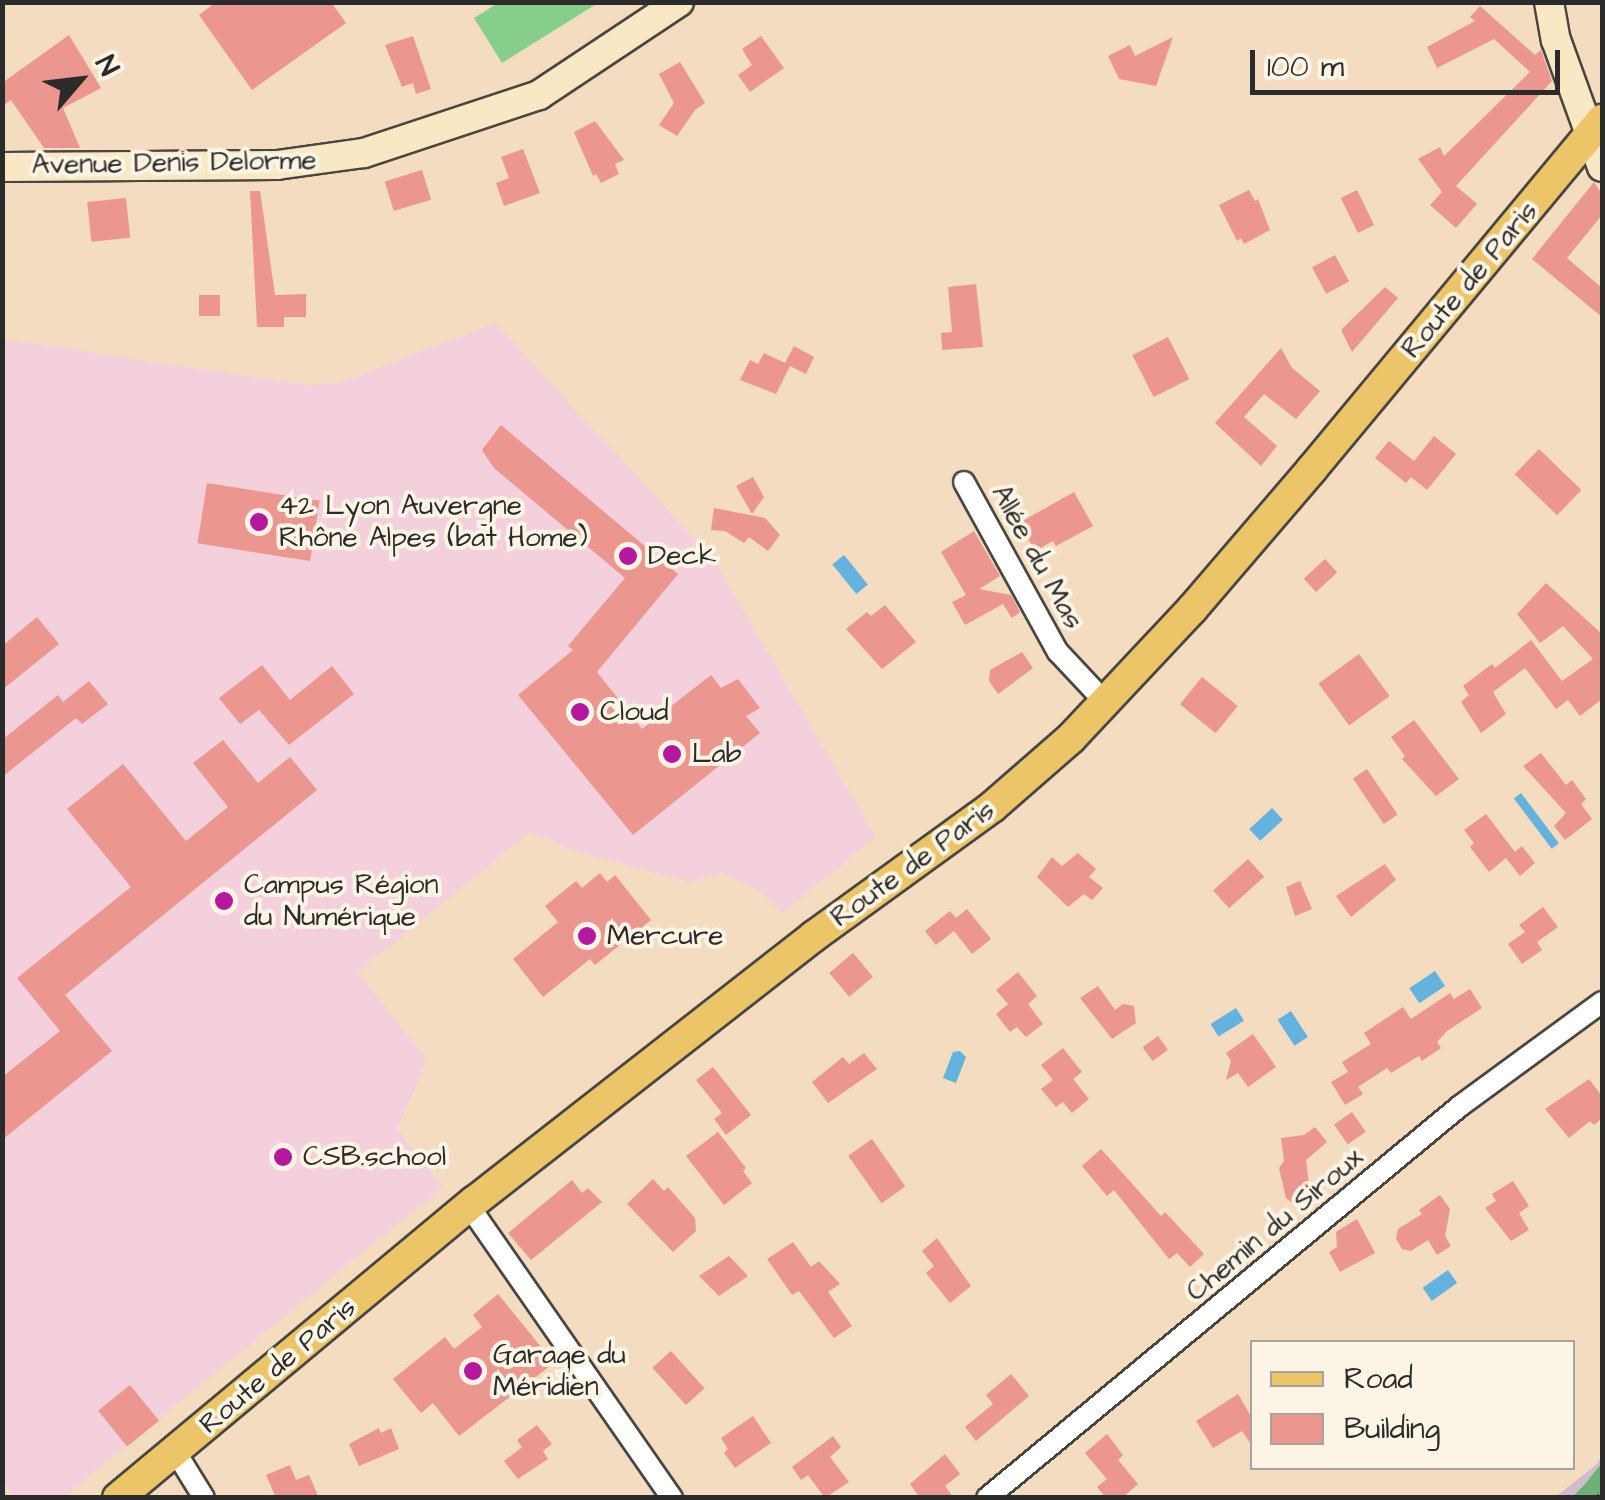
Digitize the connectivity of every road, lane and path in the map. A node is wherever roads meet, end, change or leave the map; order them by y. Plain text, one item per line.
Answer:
1 (679, 2) edge
2 (1549, 2) edge
3 (1596, 128) edge
4 (2, 167) edge
5 (1602, 167) edge
6 (964, 482) dead end
7 (1104, 702) junction
8 (1602, 1002) edge
9 (469, 1206) junction
10 (175, 1451) junction
11 (118, 1498) edge
12 (204, 1498) edge
13 (672, 1498) edge
14 (987, 1498) edge

1 - 4 street, Avenue Denis Delorme
2 - 3 street
3 - 5 street
3 - 7 main road, Route de Paris
6 - 7 street, Allée du Mas
7 - 9 main road, Route de Paris
8 - 14 street, Chemin du Siroux
9 - 10 main road, Route de Paris
9 - 13 street
10 - 11 main road, Route de Paris
10 - 12 street

